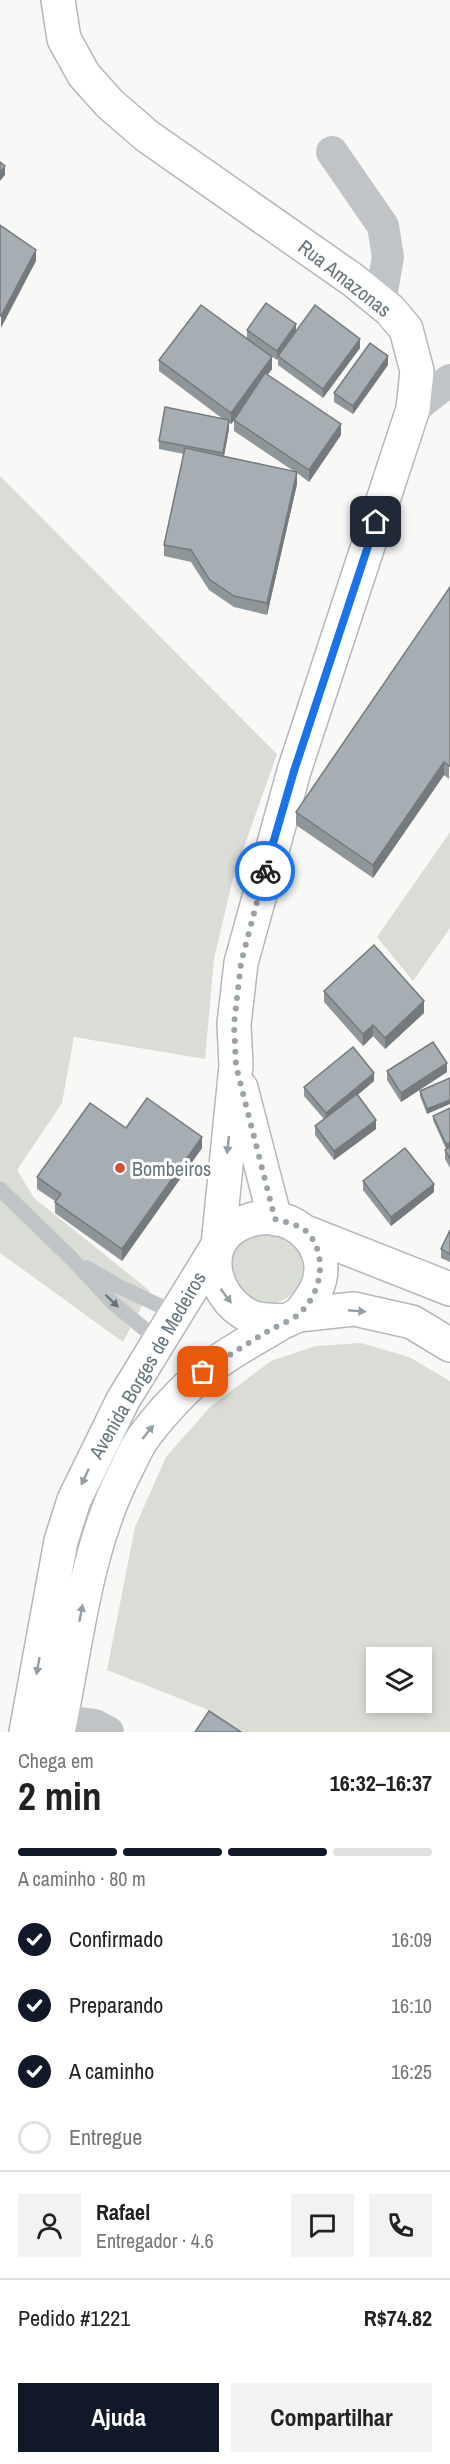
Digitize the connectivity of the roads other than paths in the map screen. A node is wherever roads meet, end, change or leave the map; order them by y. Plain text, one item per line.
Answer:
1 (58, 0) edge
2 (332, 152) dead end
3 (380, 302) junction
4 (450, 380) edge
5 (413, 409) junction
6 (236, 1066) junction
7 (0, 1189) edge
8 (275, 1219) junction
9 (308, 1233) junction
10 (218, 1245) junction
11 (72, 1259) junction
12 (450, 1290) edge
13 (175, 1313) junction
14 (291, 1318) junction
15 (159, 1341) junction
16 (450, 1345) edge
17 (43, 1725) edge
18 (108, 1732) edge

1 - 3 main road, Rua Amazonas
2 - 3 street
3 - 5 main road, Rua Amazonas
4 - 5 street
5 - 6 main road, Rua Amazonas
6 - 8 main road
6 -> 10 main road
7 - 11 lane
8 - 9 main road
8 - 10 main road
9 - 12 main road
9 - 14 main road
10 - 13 main road, Avenida Borges de Medeiros
10 -> 14 main road
11 - 13 lane
11 -> 15 lane
13 - 15 main road, Avenida Borges de Medeiros
14 -> 16 main road, Avenida Borges de Medeiros
17 -> 14 main road, Avenida Borges de Medeiros
15 -> 17 main road, Avenida Borges de Medeiros
17 - 18 street

